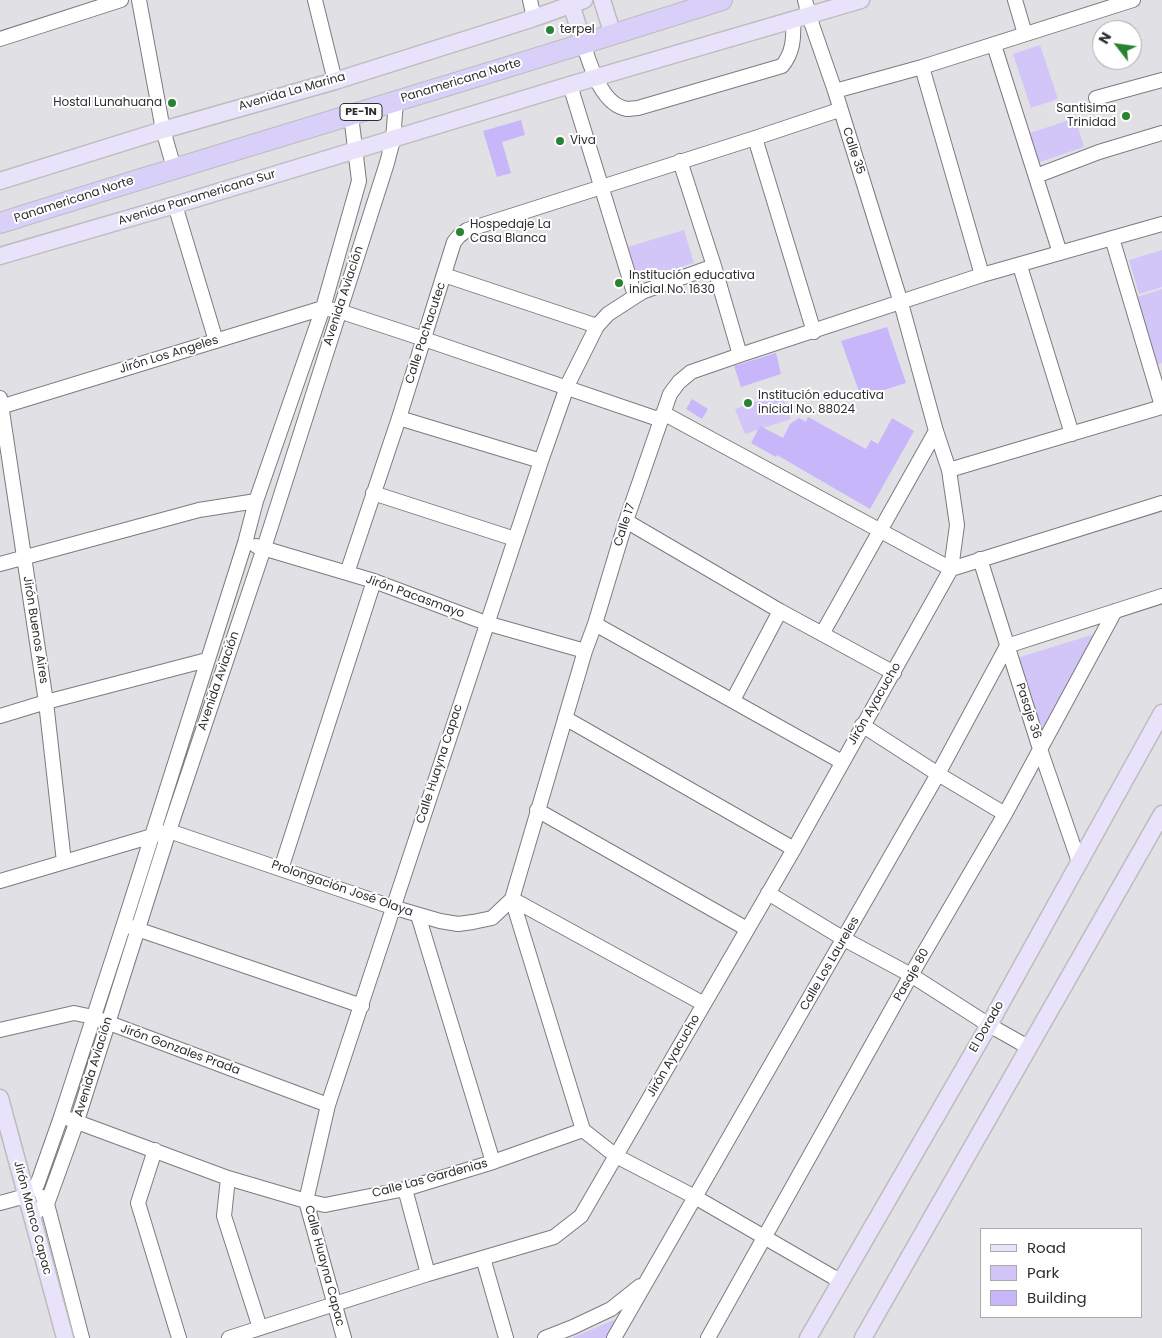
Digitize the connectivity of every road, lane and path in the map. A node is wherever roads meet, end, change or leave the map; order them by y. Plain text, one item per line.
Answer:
1 (121, 0) edge
2 (139, 0) edge
3 (315, 0) edge
4 (530, 0) edge
5 (602, 0) edge
6 (722, 0) edge
7 (805, 0) edge
8 (862, 0) edge
9 (1014, 0) edge
10 (1133, 0) edge
11 (575, 2) edge
12 (534, 18) junction
13 (801, 19) junction
14 (1025, 34) junction
15 (613, 35) junction
16 (0, 39) edge
17 (583, 43) junction
18 (994, 44) junction
19 (922, 67) junction
20 (594, 78) junction
21 (1162, 80) edge
22 (335, 81) junction
23 (570, 85) junction
24 (835, 91) junction
25 (1096, 98) dead end
26 (396, 101) junction
27 (839, 110) junction
28 (351, 115) junction
29 (162, 130) junction
30 (1162, 133) edge
31 (755, 138) junction
32 (393, 140) junction
33 (355, 149) junction
34 (680, 161) junction
35 (174, 168) junction
36 (1036, 176) junction
37 (0, 181) edge
38 (600, 186) junction
39 (175, 205) junction
40 (0, 223) edge
41 (1162, 224) edge
42 (1112, 238) junction
43 (1060, 253) junction
44 (0, 256) edge
45 (714, 266) junction
46 (1020, 266) junction
47 (444, 275) junction
48 (982, 276) junction
49 (634, 296) junction
50 (900, 302) junction
51 (323, 308) junction
52 (339, 311) junction
53 (597, 326) junction
54 (814, 332) junction
55 (424, 339) junction
56 (216, 341) junction
57 (740, 355) junction
58 (1156, 368) edge
59 (567, 388) junction
60 (0, 404) edge
61 (1162, 406) edge
62 (662, 416) junction
63 (399, 418) junction
64 (936, 431) junction
65 (1072, 434) junction
66 (541, 461) junction
67 (949, 470) junction
68 (373, 493) junction
69 (256, 501) junction
70 (1162, 502) edge
71 (626, 521) junction
72 (880, 530) junction
73 (515, 539) junction
74 (245, 543) junction
75 (264, 548) junction
76 (24, 557) junction
77 (980, 559) junction
78 (0, 564) edge
79 (951, 569) junction
80 (347, 573) junction
81 (374, 581) junction
82 (1162, 596) edge
83 (1115, 610) junction
84 (780, 611) junction
85 (486, 623) junction
86 (595, 624) junction
87 (822, 634) junction
88 (1007, 646) junction
89 (585, 651) junction
90 (207, 660) junction
91 (894, 673) junction
92 (734, 700) junction
93 (46, 702) junction
94 (1162, 713) edge
95 (0, 716) edge
96 (566, 718) junction
97 (862, 726) junction
98 (1040, 749) junction
99 (842, 762) junction
100 (938, 774) junction
101 (537, 810) junction
102 (1005, 814) junction
103 (1162, 814) edge
104 (169, 831) junction
105 (151, 837) junction
106 (794, 849) junction
107 (64, 862) junction
108 (1079, 862) junction
109 (281, 868) junction
110 (0, 881) edge
111 (768, 893) junction
112 (512, 899) junction
113 (392, 907) junction
114 (418, 915) junction
115 (124, 924) junction
116 (138, 929) junction
117 (747, 929) junction
118 (844, 939) junction
119 (911, 975) junction
120 (704, 1004) junction
121 (362, 1006) junction
122 (93, 1018) junction
123 (107, 1024) junction
124 (989, 1025) junction
125 (0, 1030) edge
126 (1028, 1047) junction
127 (0, 1098) edge
128 (328, 1105) junction
129 (61, 1116) junction
130 (77, 1121) junction
131 (583, 1130) junction
132 (155, 1150) junction
133 (616, 1156) junction
134 (493, 1162) junction
135 (228, 1178) junction
136 (405, 1189) junction
137 (31, 1190) junction
138 (695, 1197) junction
139 (306, 1201) junction
140 (0, 1203) edge
141 (47, 1204) junction
142 (32, 1215) junction
143 (764, 1237) junction
144 (483, 1258) junction
145 (428, 1274) junction
146 (647, 1280) junction
147 (840, 1281) junction
148 (333, 1304) junction
149 (260, 1328) junction
150 (65, 1338) edge
151 (82, 1338) edge
152 (179, 1338) edge
153 (229, 1338) edge
154 (344, 1338) edge
155 (506, 1338) edge
156 (545, 1338) edge
157 (614, 1338) edge
158 (708, 1338) edge
159 (808, 1338) edge
160 (863, 1338) edge

1 - 16 street
2 - 29 street
3 - 22 street
4 - 12 street
5 - 15 main road
6 - 15 highway, Panamericana Norte / PE-1N
7 - 13 street, Calle 35
8 - 13 main road, Avenida Panamericana Sur
9 - 14 street
10 - 14 street
11 - 12 main road, Avenida La Marina
11 - 17 main road
12 - 22 main road, Avenida La Marina
13 - 20 main road, Avenida Panamericana Sur
13 - 20 street
13 - 24 street, Calle 35
14 - 18 street
15 - 17 highway, Panamericana Norte / PE-1N
17 - 20 street
17 - 26 highway, Panamericana Norte / PE-1N
18 - 19 street
18 - 36 street
19 - 24 street
19 - 48 street
20 - 23 main road, Avenida Panamericana Sur
21 - 25 street
22 - 29 main road, Avenida La Marina
23 - 32 main road, Avenida Panamericana Sur
23 - 38 street
24 - 27 street, Calle 35
26 - 28 highway, Panamericana Norte / PE-1N
26 - 32 street, Avenida Aviación
27 - 31 street, Calle Pachacutec
27 - 50 street, Calle 35
28 - 33 street, Avenida Aviación
28 - 35 highway, Panamericana Norte / PE-1N
29 - 35 street
29 - 37 main road, Avenida La Marina
30 - 36 street
31 - 34 street, Calle Pachacutec
31 - 54 street
32 - 33 main road, Avenida Panamericana Sur
32 - 52 street, Avenida Aviación
33 - 39 main road, Avenida Panamericana Sur
33 - 51 street, Avenida Aviación
34 - 38 street, Calle Pachacutec
34 - 45 street
35 - 40 highway, Panamericana Norte / PE-1N
36 - 43 street
38 - 47 street, Calle Pachacutec
38 - 49 street
39 - 44 main road, Avenida Panamericana Sur
39 - 56 street
41 - 42 street, Calle 17
42 - 43 street, Calle 17
42 - 58 street
43 - 46 street, Calle 17
45 - 49 street, Calle Huayna Capac
45 - 57 street
46 - 48 street, Calle 17
46 - 65 street
47 - 53 street
47 - 55 street, Calle Pachacutec
48 - 50 street, Calle 17
49 - 53 street, Calle Huayna Capac
50 - 54 street, Calle 17
50 - 64 street, Calle 35
51 - 52 street, Jirón Los Angeles
51 - 56 street, Jirón Los Angeles
51 - 69 street, Avenida Aviación
52 - 55 street, Jirón Los Angeles
52 - 75 street, Avenida Aviación
53 - 59 street, Calle Huayna Capac
54 - 57 street, Calle 17
55 - 59 street, Jirón Los Angeles
55 - 63 street, Calle Pachacutec
56 - 60 street, Jirón Los Angeles
57 - 62 street, Calle 17
58 - 61 street
59 - 62 street, Jirón Los Angeles
59 - 66 street, Calle Huayna Capac
60 - 76 street, Jirón Buenos Aires
61 - 65 street
62 - 71 street, Calle 17
62 - 72 street, Jirón Los Angeles
63 - 66 street
63 - 68 street, Calle Pachacutec
64 - 67 street, Calle 35
64 - 72 street
65 - 67 street
66 - 73 street, Calle Huayna Capac
67 - 79 street, Calle 35
68 - 73 street
68 - 80 street, Calle Pachacutec
69 - 74 street, Avenida Aviación
69 - 76 street
70 - 77 street
71 - 84 street
71 - 86 street, Calle 17
72 - 79 street, Jirón Los Angeles
72 - 87 street
73 - 85 street, Calle Huayna Capac
74 - 75 street, Jirón Pacasmayo
74 - 90 street, Avenida Aviación
75 - 80 street, Jirón Pacasmayo
75 - 104 street, Avenida Aviación
76 - 78 street
76 - 93 street, Jirón Buenos Aires
77 - 79 street
77 - 88 street, Pasaje 36
79 - 91 street, Jirón Ayacucho
80 - 81 street, Jirón Pacasmayo
81 - 85 street, Jirón Pacasmayo
81 - 109 street
82 - 83 street
83 - 88 street
83 - 98 street, Pasaje 80
84 - 87 street
84 - 92 street
85 - 89 street, Jirón Pacasmayo
85 - 113 street, Calle Huayna Capac
86 - 89 street, Calle 17
86 - 92 street
87 - 91 street
88 - 98 street, Pasaje 36
88 - 100 street, Calle Los Laureles
89 - 96 street, Calle 17
90 - 93 street
90 - 105 street, Avenida Aviación
91 - 97 street, Jirón Ayacucho
92 - 99 street
93 - 95 street
93 - 107 street, Jirón Buenos Aires
94 - 108 main road, El Dorado
96 - 101 street, Calle 17
96 - 106 street
97 - 99 street, Jirón Ayacucho
97 - 100 street
98 - 102 street, Pasaje 80
98 - 108 street, Pasaje 36
99 - 106 street, Jirón Ayacucho
100 - 102 street
100 - 118 street, Calle Los Laureles
101 - 112 street, Calle 17
101 - 117 street
102 - 119 street, Pasaje 80
103 - 126 main road
104 - 105 street
104 - 109 street, Prolongación José Olaya
104 - 116 street, Avenida Aviación
105 - 107 street
105 - 115 street, Avenida Aviación
106 - 111 street, Jirón Ayacucho
107 - 110 street
108 - 124 main road, El Dorado
109 - 113 street, Prolongación José Olaya
111 - 117 street, Jirón Ayacucho
111 - 118 street
112 - 114 street, Prolongación José Olaya
112 - 120 street
112 - 131 street
113 - 114 street, Prolongación José Olaya
113 - 121 street, Calle Huayna Capac
114 - 134 street
115 - 116 street
115 - 122 street, Avenida Aviación
116 - 121 street
116 - 123 street, Avenida Aviación
117 - 120 street, Jirón Ayacucho
118 - 119 street
118 - 138 street, Calle Los Laureles
119 - 124 street
119 - 143 street, Pasaje 80
120 - 133 street, Jirón Ayacucho
121 - 128 street, Calle Huayna Capac
122 - 123 street, Jirón Gonzales Prada
122 - 125 street, Jirón Gonzales Prada
122 - 129 street, Avenida Aviación
123 - 128 street, Jirón Gonzales Prada
123 - 130 street, Avenida Aviación
124 - 126 street
124 - 147 main road, El Dorado
126 - 160 main road
127 - 137 main road, Jirón Manco Capac
128 - 139 street, Calle Huayna Capac
129 - 130 street, Calle Las Gardenias
129 - 137 street, Avenida Aviación
130 - 132 street, Calle Las Gardenias
130 - 141 street, Avenida Aviación
131 - 133 street
131 - 134 street, Calle Las Gardenias
132 - 135 street, Calle Las Gardenias
132 - 152 street
133 - 138 street
133 - 144 street, Jirón Ayacucho
134 - 136 street, Calle Las Gardenias
135 - 139 street, Calle Las Gardenias
135 - 149 street
136 - 139 street, Calle Las Gardenias
136 - 145 street
137 - 140 street
137 - 141 street
137 - 142 main road, Jirón Manco Capac
138 - 143 street
138 - 146 street, Calle Los Laureles
139 - 148 street, Calle Huayna Capac
141 - 142 street
141 - 151 street
142 - 150 main road, Jirón Manco Capac
143 - 147 street
143 - 158 street, Pasaje 80
144 - 145 street, Jirón Ayacucho
144 - 155 street
145 - 148 street, Jirón Ayacucho
146 - 156 street, Calle Los Laureles
146 - 157 street, Calle Los Laureles
147 - 159 main road, El Dorado
148 - 149 street, Jirón Ayacucho
148 - 154 street, Calle Huayna Capac
149 - 153 street, Jirón Ayacucho

